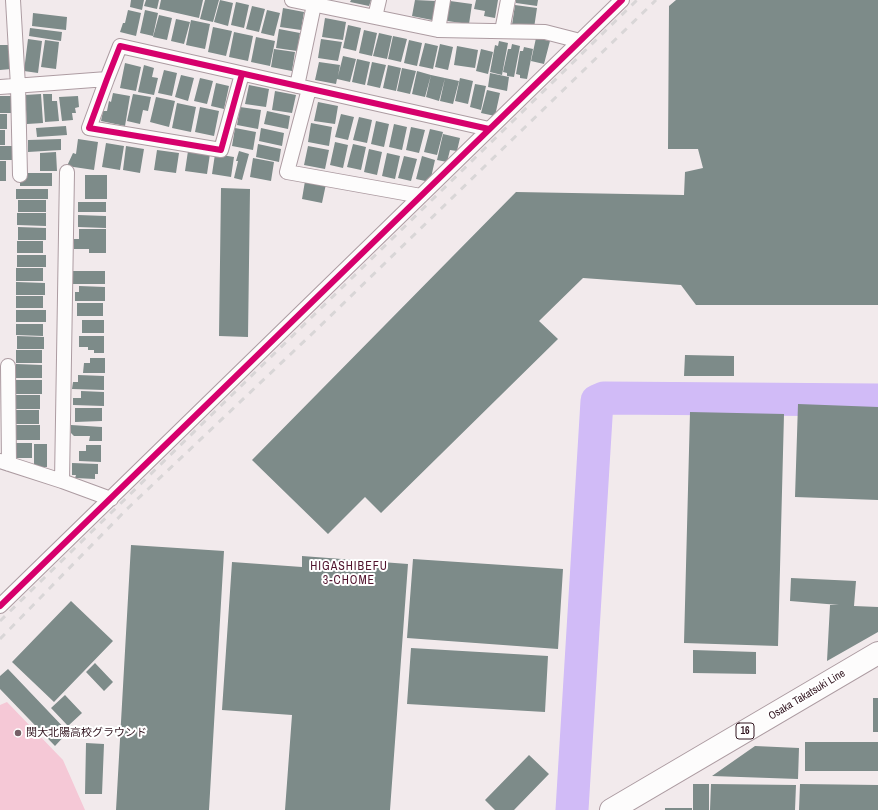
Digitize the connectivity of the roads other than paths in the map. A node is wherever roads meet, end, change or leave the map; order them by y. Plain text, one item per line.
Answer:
1 (13, 0) edge
2 (292, 0) edge
3 (379, 0) edge
4 (443, 0) edge
5 (508, 0) edge
6 (622, 0) edge
7 (315, 2) edge
8 (376, 17) junction
9 (438, 30) junction
10 (502, 31) junction
11 (580, 41) junction
12 (242, 74) junction
13 (107, 79) junction
14 (18, 86) junction
15 (0, 88) edge
16 (303, 88) junction
17 (489, 129) junction
18 (67, 172) dead end
19 (20, 175) dead end
20 (421, 196) junction
21 (8, 366) dead end
22 (5, 462) edge
23 (62, 481) junction
24 (111, 499) junction
25 (0, 606) edge
26 (878, 652) edge
27 (611, 810) edge

1 - 14 street
2 - 7 street
3 - 8 street
4 - 9 street
5 - 10 street
6 - 11 street
7 - 8 street
7 - 16 street
8 - 9 street
9 - 10 street
10 - 11 street
11 - 17 street
12 - 13 street
12 - 13 street
12 - 16 street
13 - 14 street
14 - 15 street
14 - 19 street
16 - 17 street
16 - 20 street
17 - 20 street
18 - 23 street
20 - 24 street
21 - 22 street
22 - 23 street
23 - 24 street
24 - 25 street
26 - 27 main road, Osaka Takatsuki Line / 16

